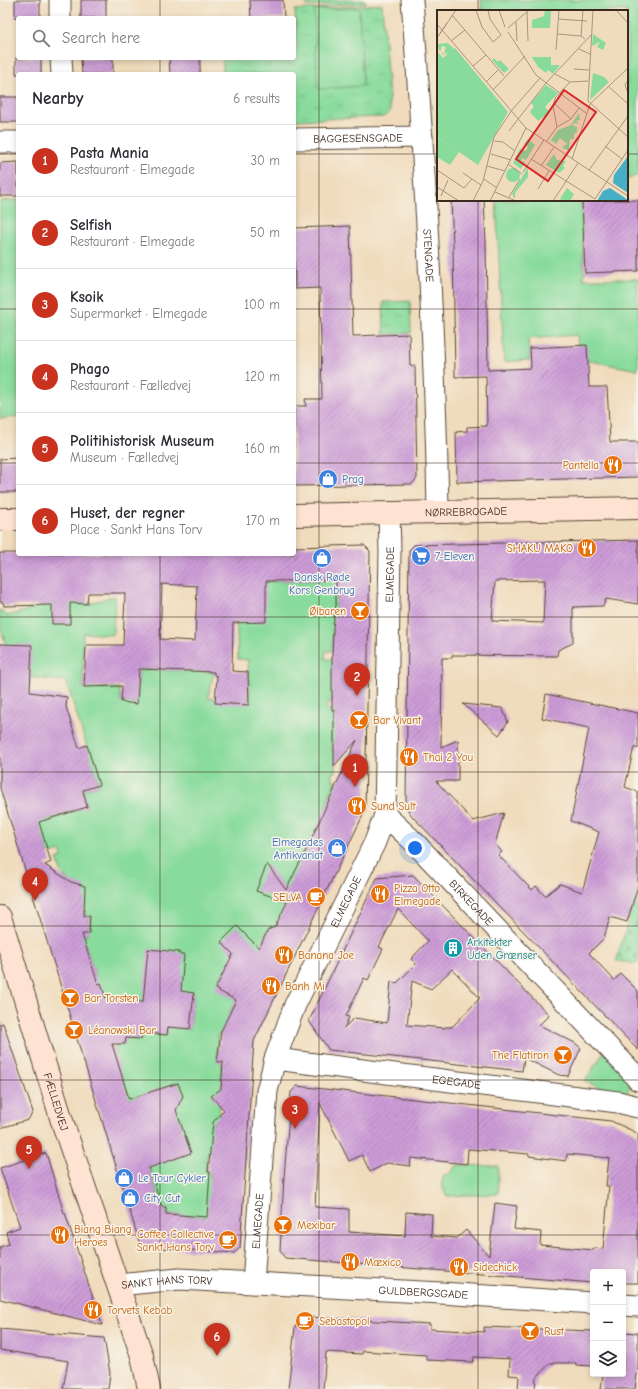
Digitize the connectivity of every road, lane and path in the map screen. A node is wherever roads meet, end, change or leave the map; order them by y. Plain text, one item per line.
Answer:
1 (60, 0) edge
2 (412, 0) edge
3 (60, 16) edge
4 (61, 60) edge
5 (62, 72) edge
6 (422, 137) junction
7 (296, 138) edge
8 (0, 142) edge
9 (16, 142) edge
10 (638, 508) edge
11 (438, 512) junction
12 (389, 513) junction
13 (296, 515) edge
14 (0, 519) edge
15 (16, 519) edge
16 (385, 815) junction
17 (0, 917) edge
18 (275, 1059) junction
19 (638, 1080) edge
20 (638, 1107) edge
21 (253, 1283) junction
22 (118, 1285) junction
23 (590, 1303) edge
24 (626, 1305) edge
25 (638, 1306) edge
26 (149, 1389) edge

1 - 3 street
2 - 6 street, STENGADE
4 - 5 street
6 - 7 street, BAGGESENSGADE
6 - 11 street, STENGADE
8 - 9 street
10 - 11 street, NØRREBROGADE
11 - 12 street, NØRREBROGADE
12 - 13 street, NØRREBROGADE
12 - 16 street, ELMEGADE
14 - 15 street
16 - 18 street, ELMEGADE
16 - 19 street, BIRKEGADE
17 - 22 street, FÆLLEDVEJ
18 - 20 street, EGEGADE
18 - 21 street, ELMEGADE
21 - 22 street, SANKT HANS TORV
21 - 23 street, GULDBERGSGADE
22 - 26 street, SANKT HANS TORV
24 - 25 street

